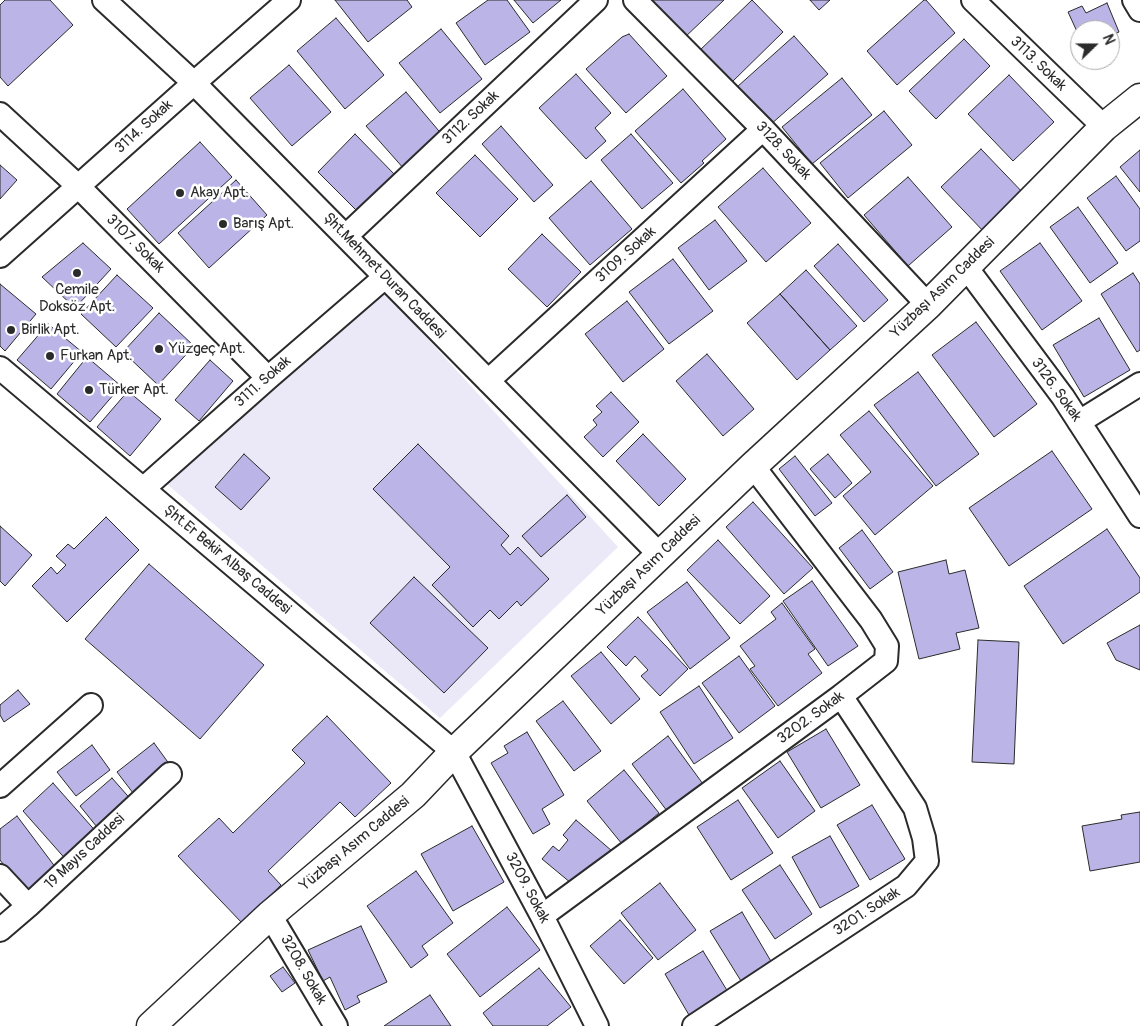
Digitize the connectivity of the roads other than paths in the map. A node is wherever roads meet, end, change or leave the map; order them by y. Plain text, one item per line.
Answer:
1 (104, 0) edge
2 (289, 0) edge
3 (596, 0) edge
4 (635, 0) edge
5 (973, 0) edge
6 (1134, 0) edge
7 (1140, 10) edge
8 (194, 83) junction
9 (1140, 98) edge
10 (0, 114) edge
11 (1104, 127) junction
12 (763, 129) junction
13 (78, 186) junction
14 (346, 236) junction
15 (0, 256) edge
16 (966, 267) junction
17 (385, 277) junction
18 (928, 305) junction
19 (0, 368) edge
20 (268, 378) junction
21 (488, 381) junction
22 (1140, 384) edge
23 (1079, 422) junction
24 (753, 466) junction
25 (142, 489) junction
26 (1140, 516) edge
27 (660, 555) junction
28 (841, 696) junction
29 (91, 705) dead end
30 (454, 752) junction
31 (170, 774) dead end
32 (0, 786) edge
33 (0, 876) edge
34 (28, 906) junction
35 (270, 915) junction
36 (542, 916) junction
37 (0, 930) edge
38 (151, 1026) edge
39 (336, 1026) edge
40 (597, 1026) edge
41 (694, 1026) edge

1 - 8 street, Şht.Mehmet Duran Caddesi
2 - 8 street, 3114. Sokak
3 - 14 street, 3112. Sokak
4 - 12 street, 3128. Sokak
5 - 11 street, 3113. Sokak
6 - 7 street
8 - 13 street, 3114. Sokak
8 - 14 street, Şht.Mehmet Duran Caddesi
9 - 11 main road, Yüzbaşı Asım Caddesi
10 - 13 street, 3107. Sokak
11 - 16 main road, Yüzbaşı Asım Caddesi
12 - 18 street, 3128. Sokak
12 - 21 street, 3109. Sokak
13 - 15 street, 3114. Sokak
13 - 20 street, 3107. Sokak
14 - 17 street, Şht.Mehmet Duran Caddesi
16 - 18 main road, Yüzbaşı Asım Caddesi
16 - 23 street, 3126. Sokak
17 - 20 street, 3111. Sokak
17 - 21 street, Şht.Mehmet Duran Caddesi
18 - 24 main road, Yüzbaşı Asım Caddesi
19 - 25 street, Şht.Er Bekir Albaş Caddesi
20 - 25 street, 3111. Sokak
21 - 27 street, Şht.Mehmet Duran Caddesi
22 - 23 street
23 - 26 street, 3126. Sokak
24 - 27 main road, Yüzbaşı Asım Caddesi
24 - 28 street, 3202. Sokak
25 - 30 street, Şht.Er Bekir Albaş Caddesi
27 - 30 main road, Yüzbaşı Asım Caddesi
28 - 36 street, 3202. Sokak
28 - 41 street, 3201. Sokak
29 - 32 street
30 - 35 main road, Yüzbaşı Asım Caddesi
30 - 36 street, 3209. Sokak
31 - 34 street, 19 Mayıs Caddesi
33 - 34 street
34 - 37 street, 19 Mayıs Caddesi
35 - 38 main road, Yüzbaşı Asım Caddesi
35 - 39 street, 3208. Sokak
36 - 40 street, 3209. Sokak

